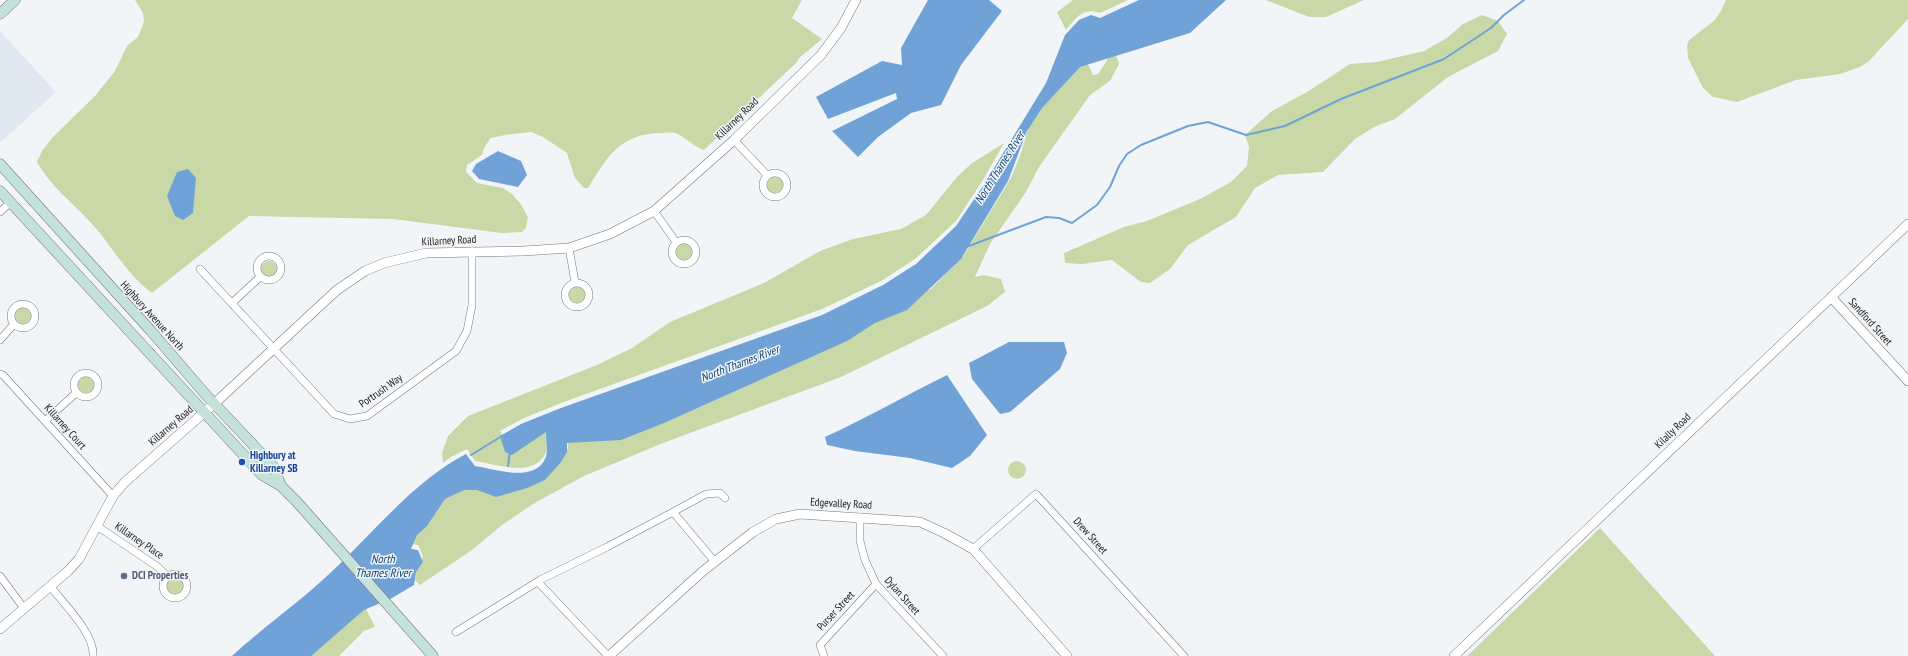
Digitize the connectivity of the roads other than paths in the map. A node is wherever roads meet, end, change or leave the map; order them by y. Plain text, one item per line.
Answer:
1 (15, 0) edge
2 (856, 0) edge
3 (0, 14) edge
4 (734, 140) junction
5 (0, 164) edge
6 (767, 175) dead end
7 (0, 191) edge
8 (10, 202) junction
9 (654, 211) junction
10 (0, 212) edge
11 (1908, 224) edge
12 (676, 242) dead end
13 (569, 248) junction
14 (472, 251) junction
15 (200, 269) dead end
16 (260, 277) dead end
17 (575, 282) dead end
18 (1831, 297) junction
19 (232, 303) junction
20 (14, 324) dead end
21 (0, 340) edge
22 (273, 349) junction
23 (0, 374) edge
24 (1908, 382) edge
25 (76, 393) dead end
26 (215, 404) junction
27 (205, 412) junction
28 (45, 421) junction
29 (281, 486) junction
30 (113, 496) junction
31 (725, 498) dead end
32 (673, 512) junction
33 (860, 517) junction
34 (97, 526) junction
35 (973, 549) junction
36 (715, 562) junction
37 (0, 576) edge
38 (167, 576) dead end
39 (538, 582) junction
40 (876, 584) junction
41 (50, 586) junction
42 (24, 607) junction
43 (0, 629) edge
44 (456, 632) dead end
45 (93, 656) edge
46 (433, 656) edge
47 (609, 656) edge
48 (824, 656) edge
49 (943, 656) edge
50 (1067, 656) edge
51 (1184, 656) edge
52 (1454, 656) edge

1 - 3 main road
2 - 4 street, Killarney Road
4 - 6 street
4 - 9 street, Killarney Road
5 - 26 main road, Highbury Avenue North
7 - 8 main road, Highbury Avenue North
8 - 10 street
8 - 27 main road, Highbury Avenue North
9 - 12 street
9 - 13 street, Killarney Road
11 - 18 street, Kilally Road
13 - 14 street, Killarney Road
13 - 17 street
14 - 22 street, Killarney Road
14 - 22 street, Portrush Way
15 - 19 street, Portrush Way
16 - 19 street
18 - 24 street, Sandford Street
18 - 52 street, Kilally Road
19 - 22 street, Portrush Way
20 - 21 street
22 - 26 street, Killarney Road
23 - 28 street, Killarney Court
25 - 28 street
26 - 27 street, Killarney Road
26 - 29 main road, Highbury Avenue North
27 - 29 main road, Highbury Avenue North
27 - 30 street, Killarney Road
28 - 30 street, Killarney Court
29 - 46 main road, Highbury Avenue North
30 - 34 street, Killarney Road
31 - 32 street
32 - 36 street
32 - 39 street
33 - 35 street, Edgevalley Road
33 - 36 street, Edgevalley Road
33 - 40 street, Dylan Street
34 - 38 street, Killarney Place
34 - 41 street, Killarney Road
35 - 50 street, Edgevalley Road
35 - 51 street, Drew Street
36 - 47 street, Edgevalley Road
37 - 42 street
39 - 44 street
39 - 47 street
40 - 48 street, Purser Street
40 - 49 street, Dylan Street
41 - 42 street, Killarney Road
41 - 45 street
42 - 43 street, Killarney Road

